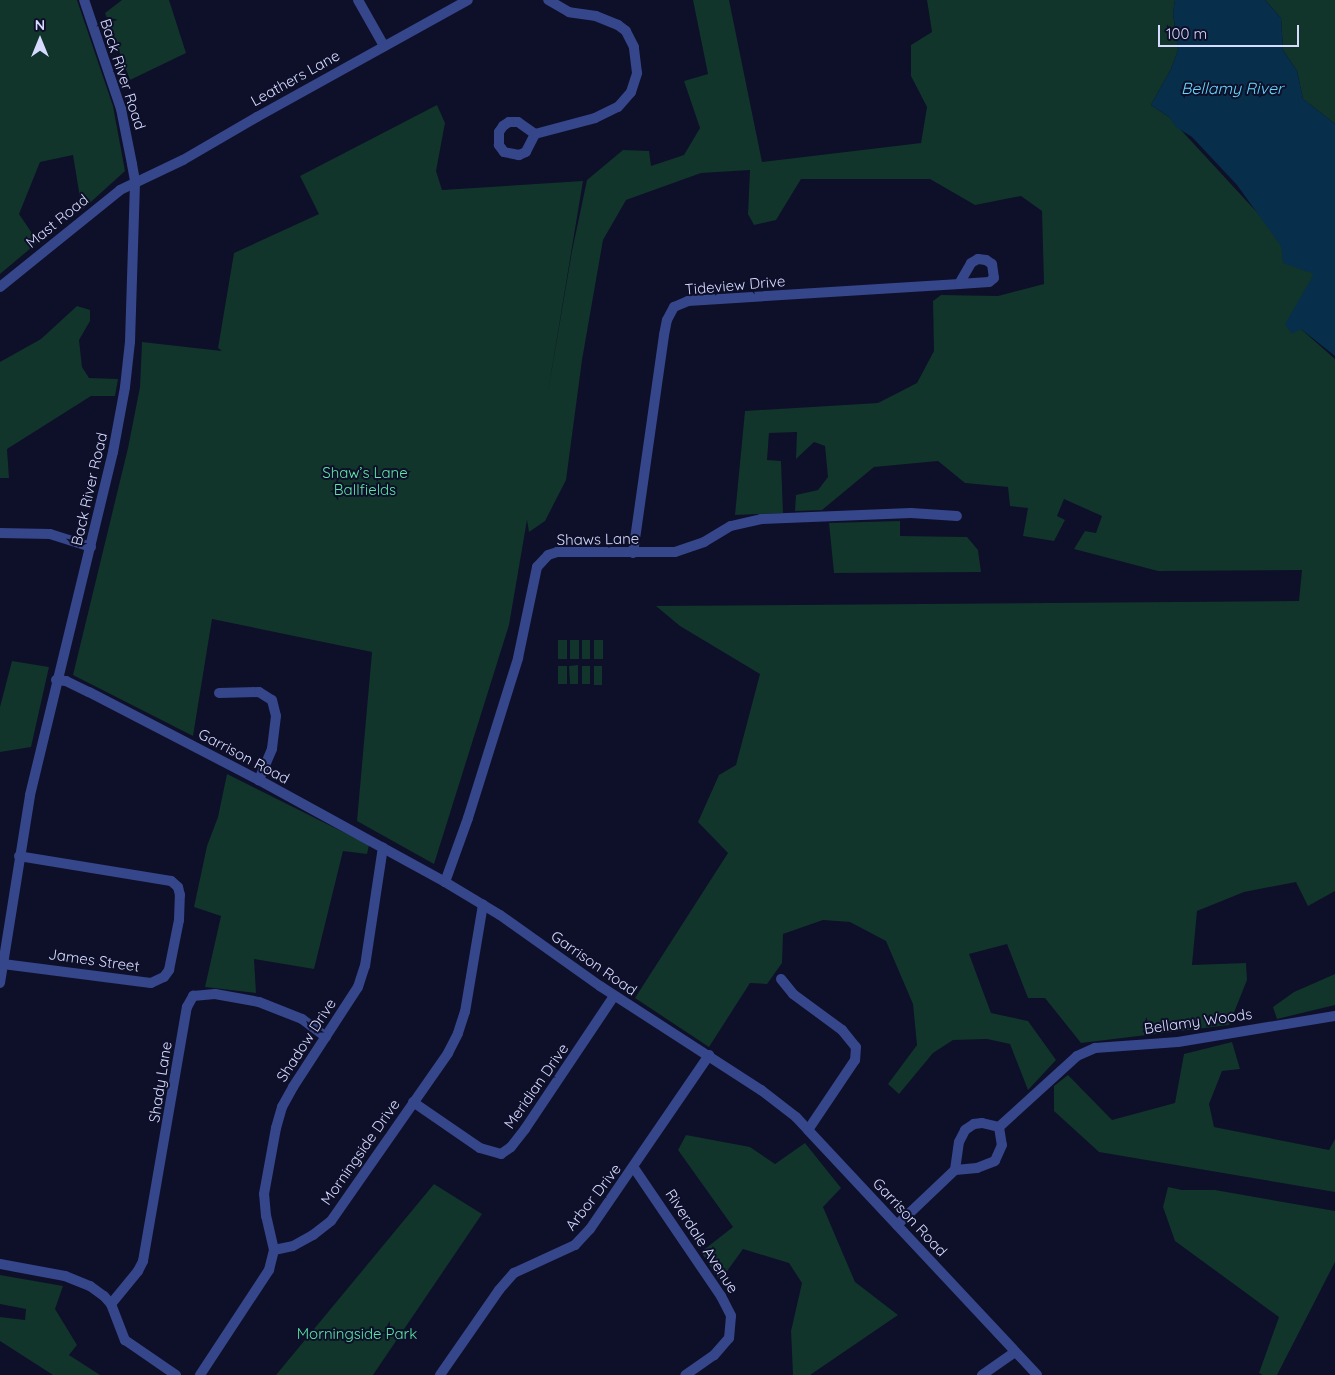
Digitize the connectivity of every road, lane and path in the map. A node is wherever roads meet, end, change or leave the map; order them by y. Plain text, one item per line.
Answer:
1 (84, 0) edge
2 (358, 0) edge
3 (468, 0) edge
4 (548, 0) edge
5 (384, 46) junction
6 (535, 134) dead end
7 (135, 181) junction
8 (959, 284) dead end
9 (0, 287) edge
10 (956, 516) dead end
11 (0, 533) edge
12 (92, 547) junction
13 (633, 553) junction
14 (56, 680) junction
15 (219, 693) dead end
16 (259, 780) junction
17 (383, 847) junction
18 (19, 856) junction
19 (445, 882) junction
20 (483, 905) junction
21 (3, 964) junction
22 (782, 980) dead end
23 (0, 983) edge
24 (614, 996) junction
25 (1335, 1016) edge
26 (326, 1036) junction
27 (709, 1055) junction
28 (413, 1102) junction
29 (999, 1127) junction
30 (808, 1130) junction
31 (634, 1168) junction
32 (955, 1170) junction
33 (897, 1226) junction
34 (274, 1250) junction
35 (0, 1264) edge
36 (111, 1304) junction
37 (1015, 1352) junction
38 (176, 1375) edge
39 (200, 1375) edge
40 (440, 1375) edge
41 (685, 1375) edge
42 (982, 1375) edge
43 (1037, 1375) edge

1 - 7 street, Back River Road
2 - 5 street
3 - 5 street, Leathers Lane
4 - 6 street
5 - 7 street, Leathers Lane
7 - 9 street, Mast Road
7 - 12 street, Back River Road
8 - 13 street, Tideview Drive
10 - 13 street, Shaws Lane
11 - 12 street
12 - 14 street, Back River Road
13 - 19 street, Shaws Lane
14 - 16 street, Garrison Road
14 - 18 street, Back River Road
15 - 16 street
16 - 17 street, Garrison Road
17 - 19 street, Garrison Road
17 - 26 street, Shadow Drive
18 - 21 street, Back River Road
18 - 21 street, James Street
19 - 20 street, Garrison Road
20 - 24 street, Garrison Road
20 - 28 street, Morningside Drive
21 - 23 street, Back River Road
22 - 30 street
24 - 27 street, Garrison Road
24 - 28 street, Meridian Drive
25 - 29 street, Bellamy Woods
26 - 34 street, Shadow Drive
26 - 36 street, Shady Lane
27 - 30 street, Garrison Road
27 - 31 street, Arbor Drive
28 - 34 street, Morningside Drive
29 - 32 street
29 - 32 street
30 - 33 street, Garrison Road
31 - 40 street, Arbor Drive
31 - 41 street, Riverdale Avenue
32 - 33 street
33 - 37 street, Garrison Road
34 - 39 street
35 - 36 street
36 - 38 street
37 - 42 street
37 - 43 street, Garrison Road

